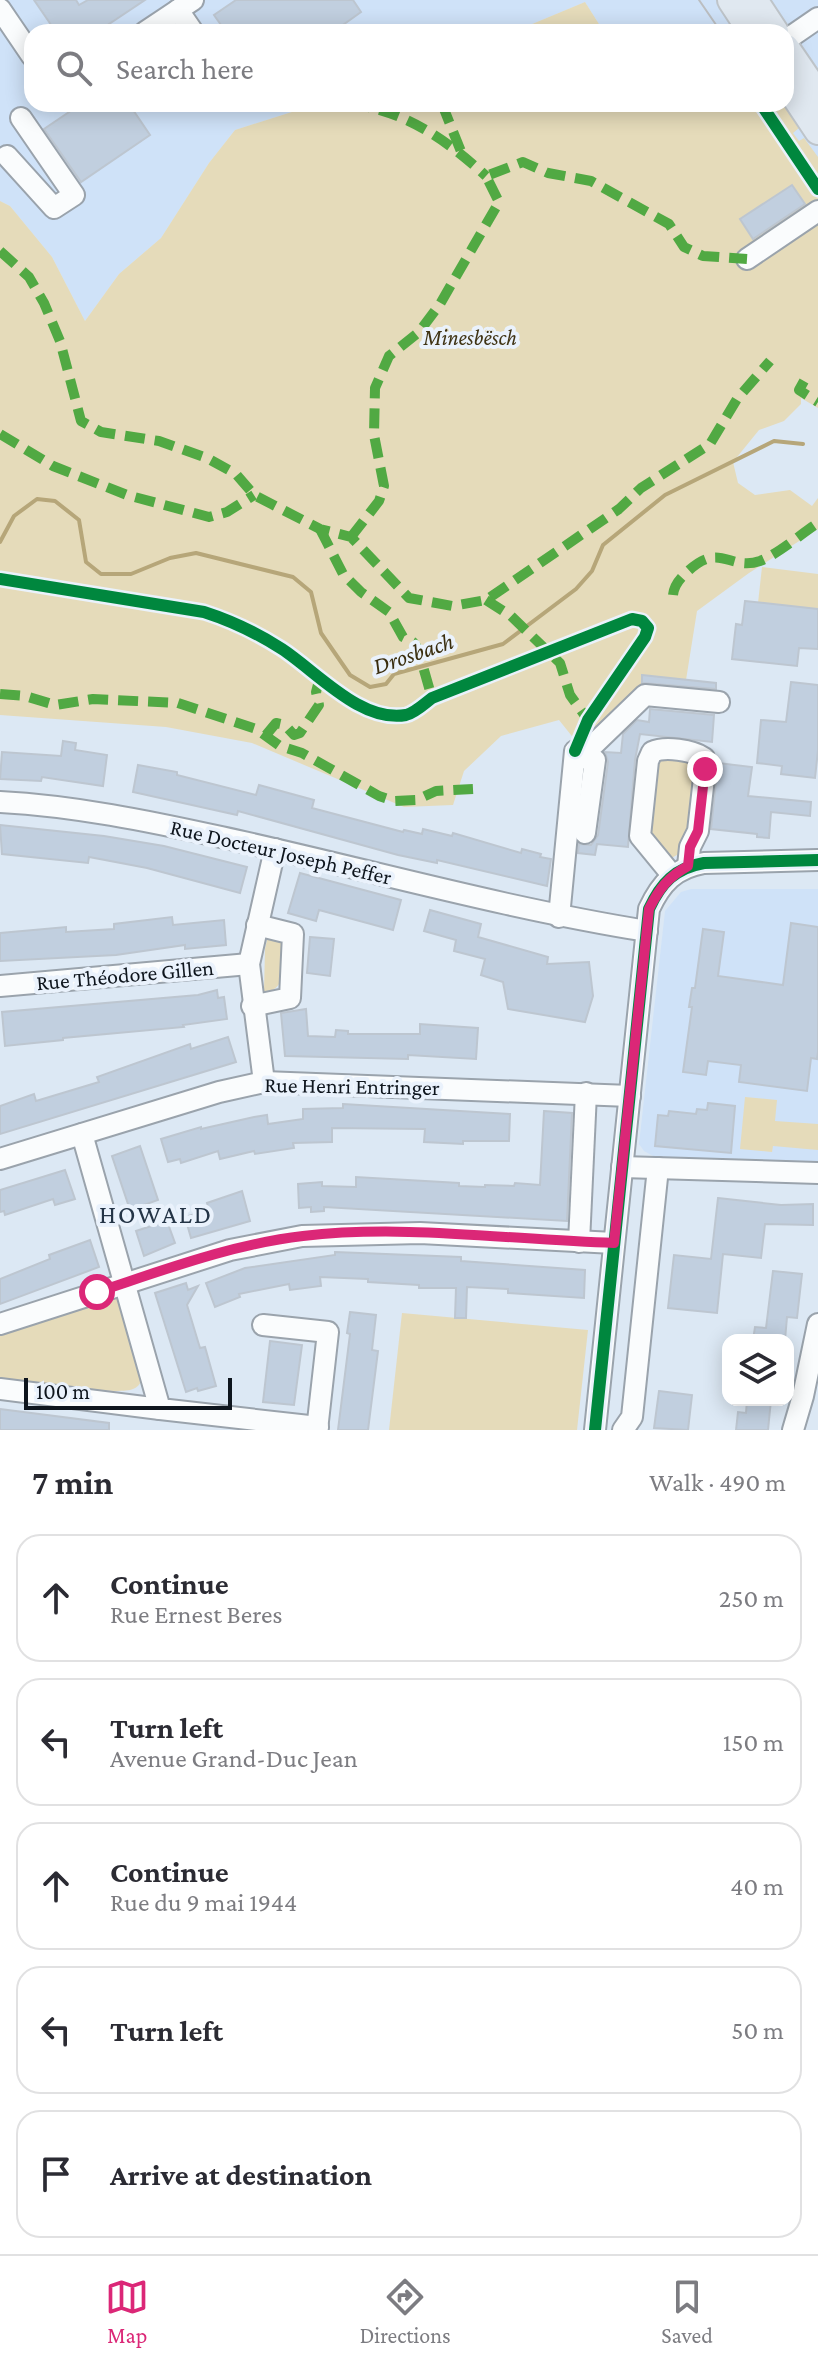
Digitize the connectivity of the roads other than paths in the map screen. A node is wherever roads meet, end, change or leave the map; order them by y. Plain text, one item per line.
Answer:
1 (731, 0) edge
2 (754, 0) edge
3 (185, 5) edge
4 (0, 9) edge
5 (818, 18) edge
6 (157, 24) edge
7 (747, 24) edge
8 (770, 24) edge
9 (794, 34) edge
10 (24, 44) edge
11 (794, 60) edge
12 (794, 95) edge
13 (818, 95) edge
14 (21, 118) dead end
15 (818, 131) edge
16 (7, 156) dead end
17 (818, 211) edge
18 (747, 259) dead end
19 (719, 702) dead end
20 (582, 750) junction
21 (0, 802) edge
22 (585, 833) dead end
23 (275, 849) junction
24 (818, 860) edge
25 (680, 870) junction
26 (559, 917) junction
27 (257, 925) junction
28 (647, 931) junction
29 (249, 964) junction
30 (0, 986) edge
31 (252, 1006) junction
32 (264, 1082) junction
33 (586, 1093) junction
34 (630, 1096) junction
35 (82, 1134) junction
36 (0, 1159) edge
37 (622, 1167) junction
38 (658, 1168) junction
39 (818, 1173) edge
40 (579, 1242) junction
41 (614, 1243) junction
42 (124, 1283) junction
43 (0, 1324) edge
44 (818, 1324) edge
45 (263, 1325) dead end
46 (0, 1389) edge
47 (811, 1397) edge
48 (160, 1409) junction
49 (317, 1428) edge
50 (595, 1430) edge
51 (623, 1430) edge
52 (793, 1430) edge

1 - 7 main road
2 - 8 main road
3 - 6 street
4 - 10 street
5 - 9 street
11 - 13 main road
12 - 15 main road
14 - 16 street
17 - 18 street
19 - 20 street
20 - 22 street
20 - 26 street
21 - 23 street, Rue Docteur Joseph Peffer
23 - 26 street, Rue Docteur Joseph Peffer
23 - 27 street
24 - 25 street
25 - 25 street
25 - 28 street
26 - 28 street, Rue Docteur Joseph Peffer
27 - 29 street
27 - 31 street
28 - 34 street
29 - 30 street, Rue Théodore Gillen
29 - 31 street
31 - 32 street
32 - 33 street, Rue Henri Entringer
32 - 35 street, Rue Henri Entringer
33 - 34 street, Rue Henri Entringer
33 - 40 street
34 - 37 street
35 - 36 street, Rue Henri Entringer
35 - 42 street
37 - 38 street
37 - 41 street
38 - 39 street
38 - 51 street
40 - 41 street
40 - 42 street
41 - 50 street
42 - 43 street
42 - 48 street
44 - 47 street
45 - 49 street
46 - 48 street
47 - 52 street
48 - 49 street

